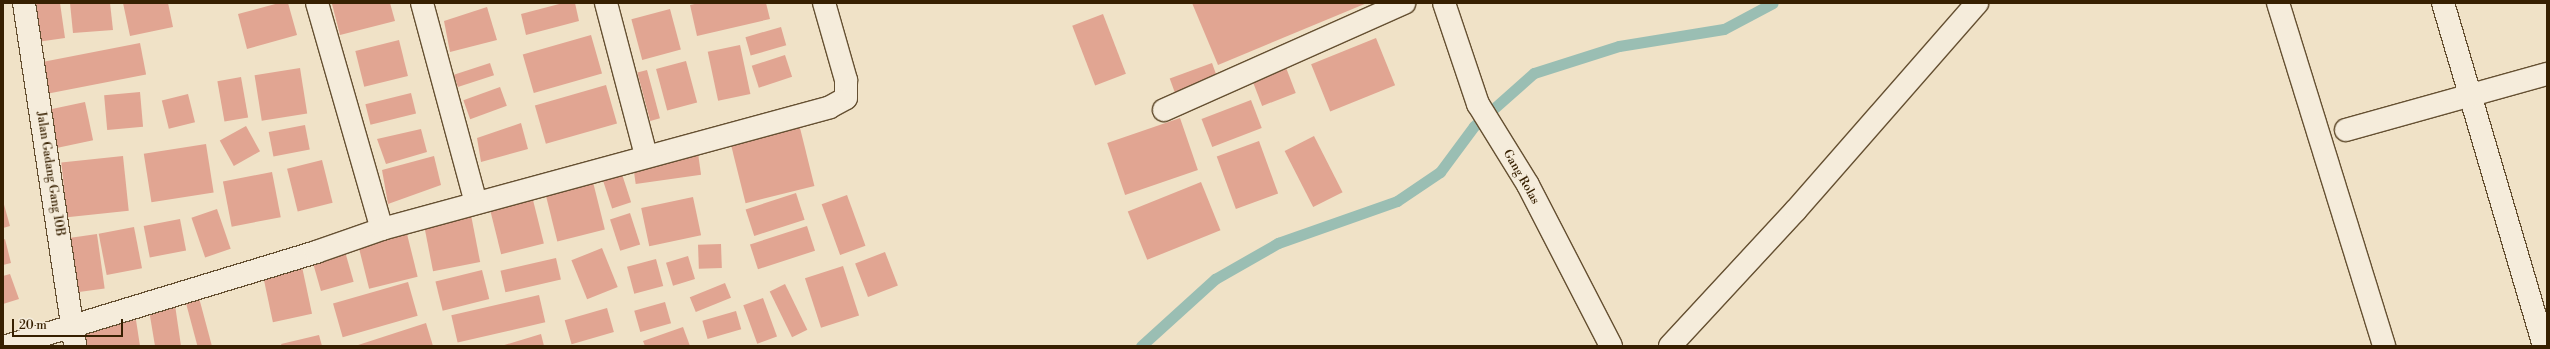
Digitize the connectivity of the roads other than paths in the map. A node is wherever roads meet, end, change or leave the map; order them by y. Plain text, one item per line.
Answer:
1 (24, 3) edge
2 (317, 3) edge
3 (422, 3) edge
4 (606, 3) edge
5 (824, 3) edge
6 (1404, 3) edge
7 (1444, 3) edge
8 (1977, 3) edge
9 (2278, 3) edge
10 (2443, 3) edge
11 (2547, 74) edge
12 (2470, 94) junction
13 (1164, 110) dead end
14 (2346, 130) dead end
15 (646, 155) junction
16 (476, 203) junction
17 (382, 229) junction
18 (74, 337) edge
19 (7, 346) edge
20 (1611, 346) edge
21 (1670, 346) edge
22 (2384, 346) edge
23 (2544, 346) edge

1 - 18 street, Jalan Gadang Gang 10B
2 - 17 street
3 - 16 street
4 - 15 street
5 - 15 street
6 - 13 street
7 - 20 street, Gang Rolas
8 - 21 street
9 - 22 street
10 - 12 street
11 - 12 street
12 - 14 street
12 - 23 street
15 - 16 street
16 - 17 street
17 - 18 street
18 - 19 street

